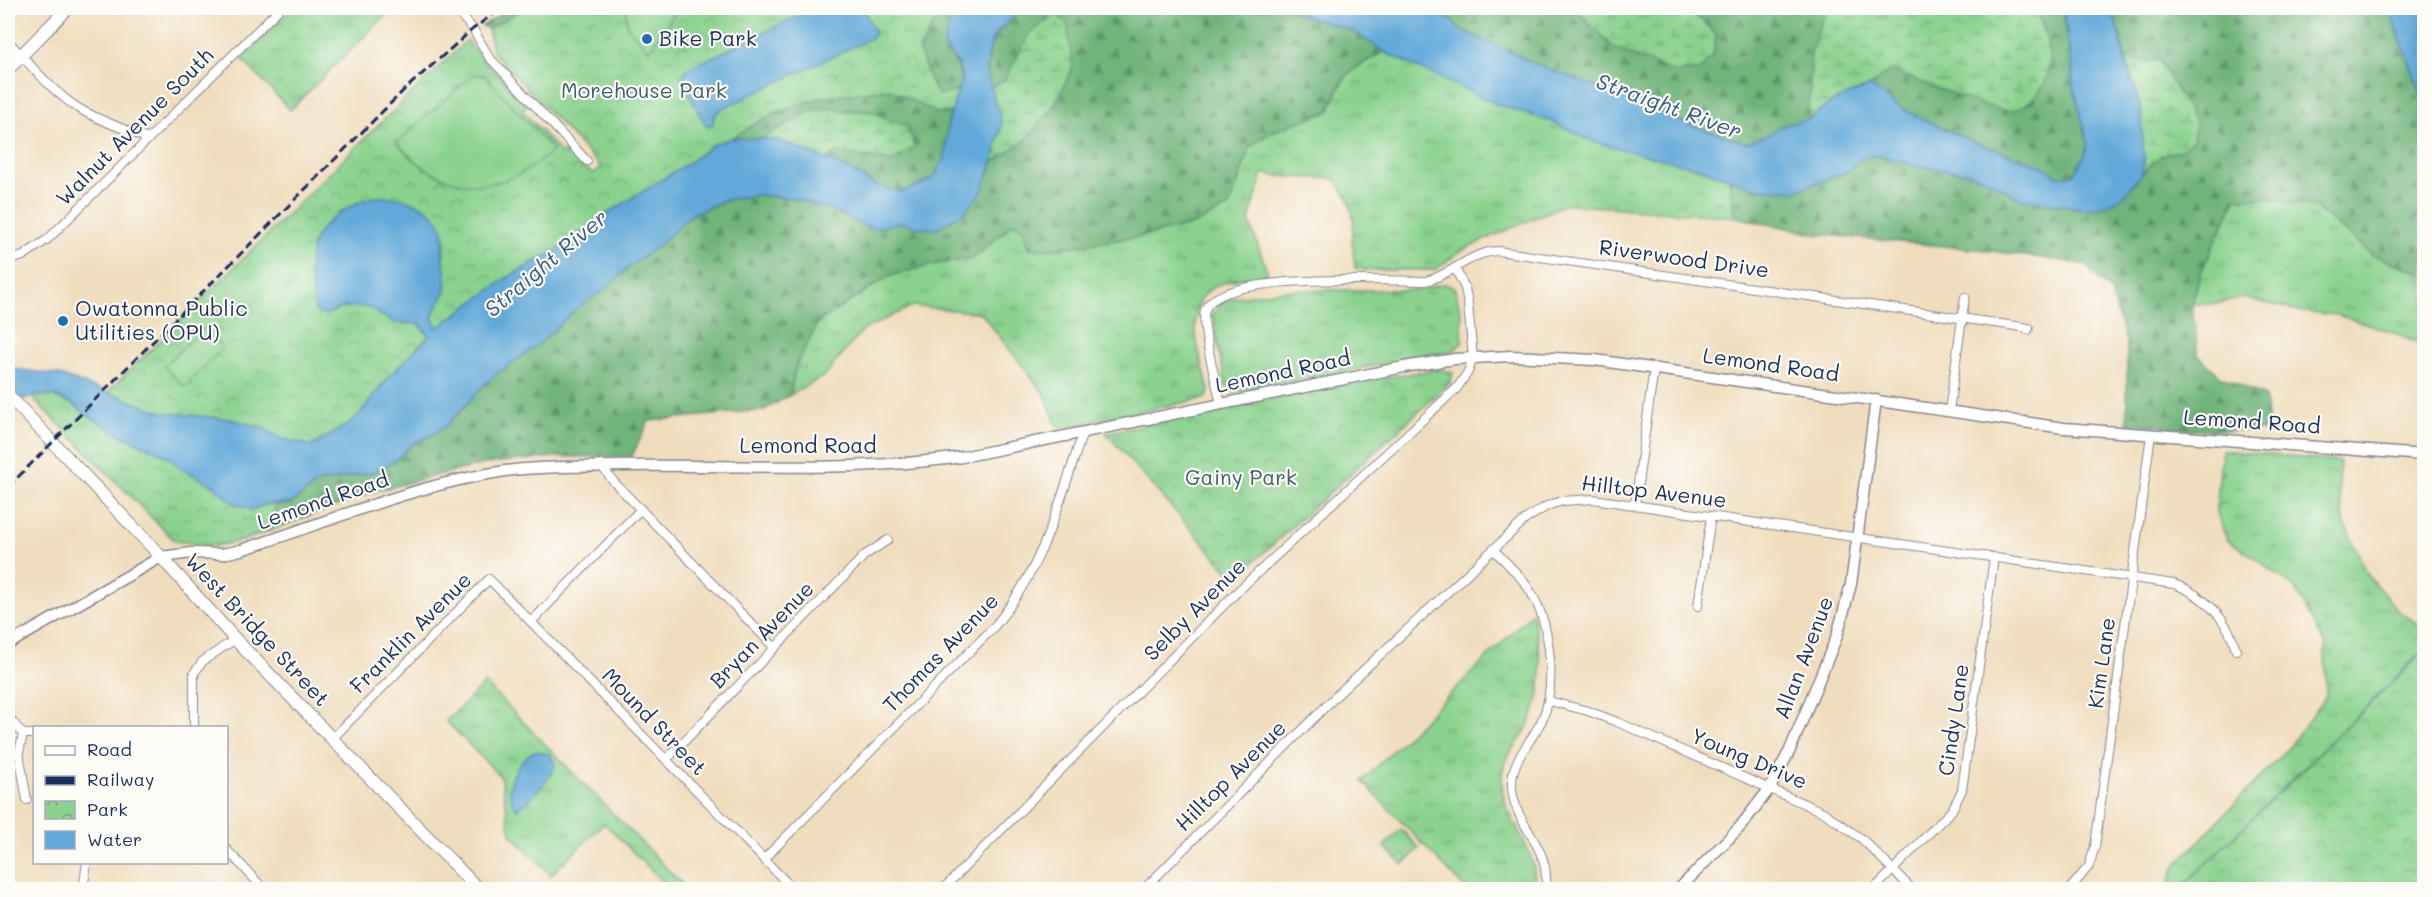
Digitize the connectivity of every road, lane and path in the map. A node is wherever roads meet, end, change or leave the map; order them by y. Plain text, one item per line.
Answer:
1 (68, 8) edge
2 (280, 8) edge
3 (454, 8) edge
4 (8, 41) edge
5 (21, 55) junction
6 (8, 69) edge
7 (148, 139) junction
8 (587, 161) dead end
9 (8, 261) edge
10 (1455, 268) junction
11 (1965, 297) dead end
12 (1962, 318) junction
13 (2028, 330) dead end
14 (1473, 358) junction
15 (1654, 368) junction
16 (8, 395) edge
17 (1876, 400) junction
18 (1221, 404) junction
19 (1949, 411) junction
20 (1083, 432) junction
21 (2151, 434) junction
22 (2424, 455) edge
23 (602, 467) junction
24 (1635, 505) junction
25 (642, 509) junction
26 (1710, 516) junction
27 (1857, 537) junction
28 (888, 540) dead end
29 (1493, 549) junction
30 (161, 557) junction
31 (1994, 557) junction
32 (2132, 577) junction
33 (489, 579) joint
34 (1698, 606) dead end
35 (531, 622) junction
36 (235, 639) junction
37 (8, 644) edge
38 (776, 648) junction
39 (2236, 650) dead end
40 (1549, 701) junction
41 (8, 717) edge
42 (194, 726) edge
43 (23, 734) junction
44 (33, 734) edge
45 (333, 738) junction
46 (666, 760) junction
47 (1770, 788) junction
48 (27, 800) dead end
49 (228, 851) edge
50 (764, 859) junction
51 (87, 864) edge
52 (1893, 869) junction
53 (83, 890) edge
54 (265, 890) edge
55 (479, 890) edge
56 (794, 890) edge
57 (942, 890) edge
58 (1143, 890) edge
59 (1545, 890) edge
60 (1678, 890) edge
61 (1873, 890) edge
62 (1913, 890) edge
63 (2069, 890) edge

1 - 5 main road
2 - 7 street, Walnut Avenue South
3 - 8 street
4 - 5 street
5 - 6 main road
5 - 7 street
7 - 9 street, Walnut Avenue South
10 - 12 street, Riverwood Drive
10 - 14 street
10 - 18 street, Riverwood Drive
11 - 12 street
12 - 13 street, Riverwood Drive
12 - 19 street
14 - 15 street, Lemond Road
14 - 18 street, Lemond Road
14 - 57 street, Selby Avenue
15 - 17 street, Lemond Road
15 - 24 street
16 - 30 main road, West Bridge Street
17 - 19 street, Lemond Road
17 - 27 street, Allan Avenue
18 - 20 street, Lemond Road
19 - 21 street, Lemond Road
20 - 23 street, Lemond Road
20 - 50 street, Thomas Avenue
21 - 22 street, Lemond Road
21 - 32 street, Kim Lane
23 - 25 street
23 - 30 street, Lemond Road
24 - 26 street, Hilltop Avenue
24 - 29 street, Hilltop Avenue
25 - 35 street
25 - 38 street
26 - 27 street, Hilltop Avenue
26 - 34 street
27 - 31 street, Hilltop Avenue
27 - 47 street, Allan Avenue
28 - 38 street, Bryan Avenue
29 - 40 street
29 - 58 street, Hilltop Avenue
30 - 36 main road, West Bridge Street
30 - 37 street
31 - 32 street, Hilltop Avenue
31 - 52 street, Cindy Lane
32 - 39 street, Hilltop Avenue
32 - 63 street, Kim Lane
33 - 35 street, Mound Street
33 - 45 street, Franklin Avenue
35 - 46 street, Mound Street
36 - 42 street
36 - 45 main road, West Bridge Street
38 - 46 street, Bryan Avenue
40 - 47 street, Young Drive
40 - 59 street
41 - 43 street
43 - 44 street
43 - 48 street
45 - 55 main road, West Bridge Street
46 - 50 street, Mound Street
47 - 52 street, Young Drive
47 - 60 street, Allan Avenue
49 - 54 street
50 - 56 street, Mound Street
51 - 53 street
52 - 61 street, Cindy Lane
52 - 62 street, Young Drive

